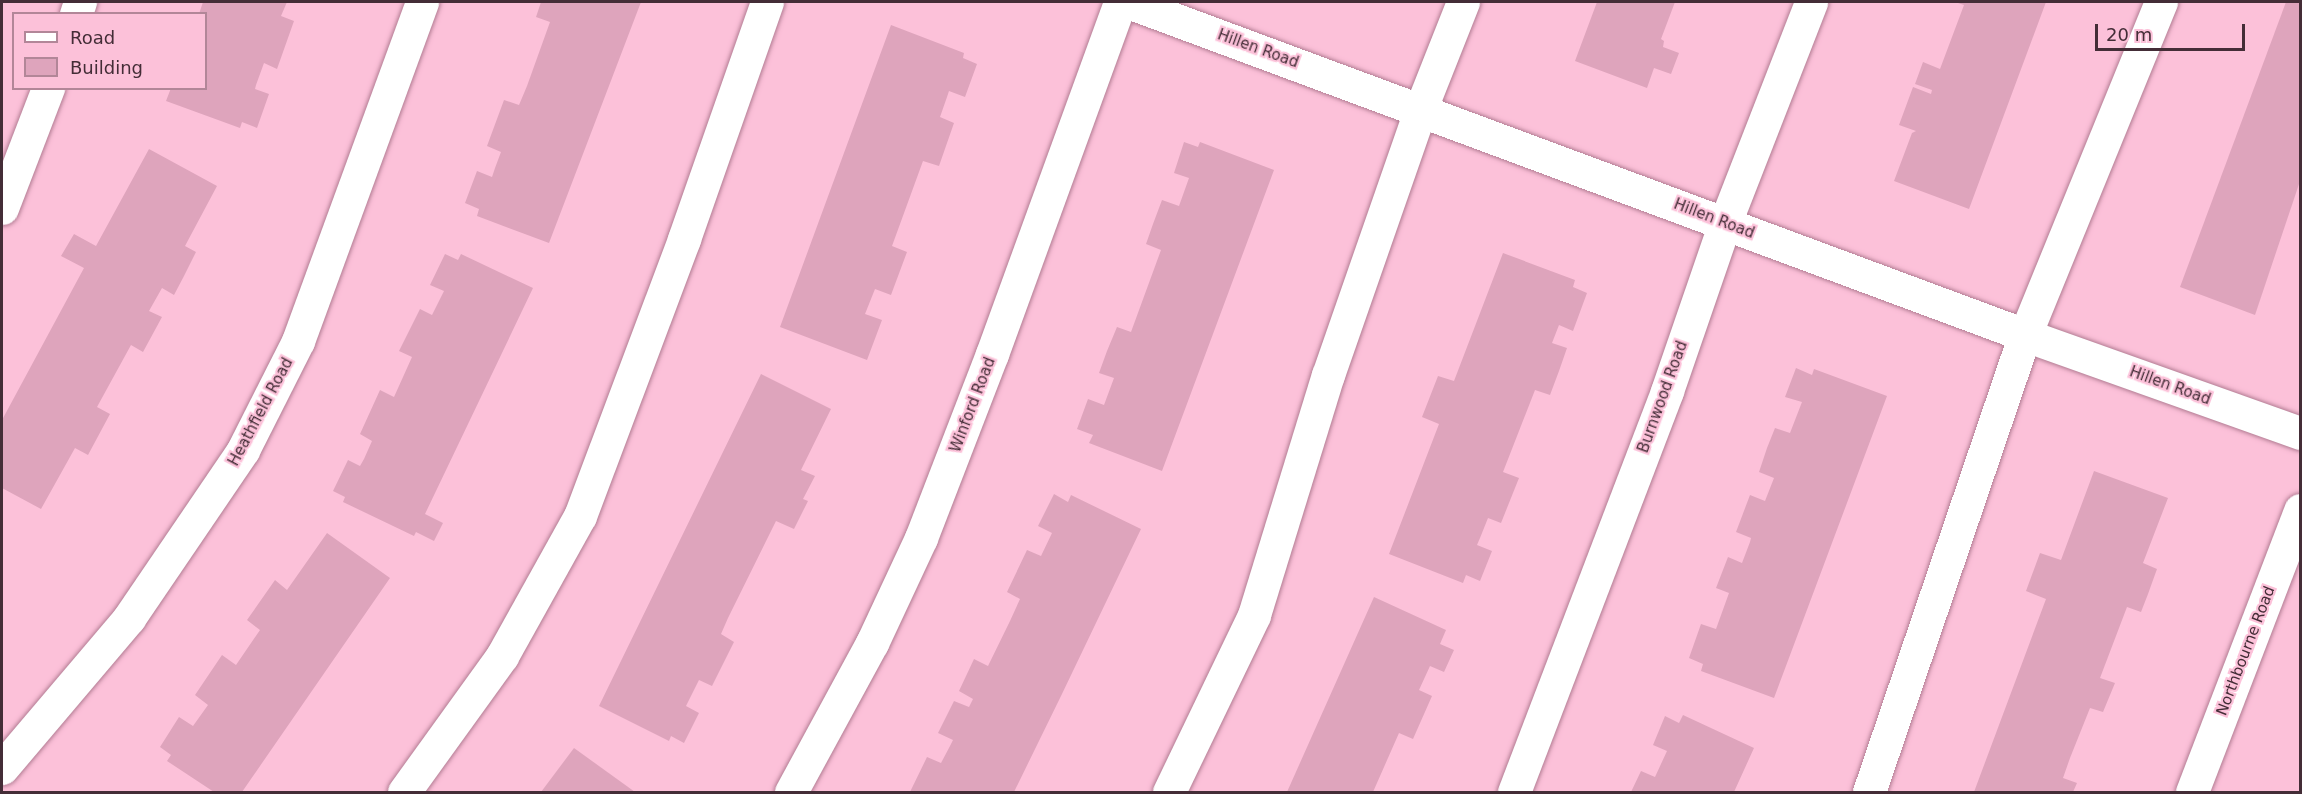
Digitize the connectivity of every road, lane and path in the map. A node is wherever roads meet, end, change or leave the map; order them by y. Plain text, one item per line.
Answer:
1 (422, 2) edge
2 (767, 2) edge
3 (1120, 2) edge
4 (1128, 2) edge
5 (1463, 2) edge
6 (1811, 2) edge
7 (2162, 2) edge
8 (47, 90) edge
9 (1421, 108) junction
10 (2, 208) edge
11 (1725, 223) junction
12 (2025, 335) junction
13 (2301, 433) edge
14 (2301, 510) edge
15 (2, 768) edge
16 (404, 792) edge
17 (791, 792) edge
18 (1169, 792) edge
19 (1514, 792) edge
20 (1869, 792) edge
21 (2192, 792) edge

1 - 15 street, Heathfield Road
2 - 16 street
3 - 17 street, Winford Road
4 - 9 street, Hillen Road
5 - 9 street
6 - 11 street, Burnwood Road
7 - 12 street
8 - 10 street
9 - 11 street, Hillen Road
9 - 18 street
11 - 12 street, Hillen Road
11 - 19 street, Burnwood Road
12 - 13 street, Hillen Road
12 - 20 street
14 - 21 street, Northbourne Road

